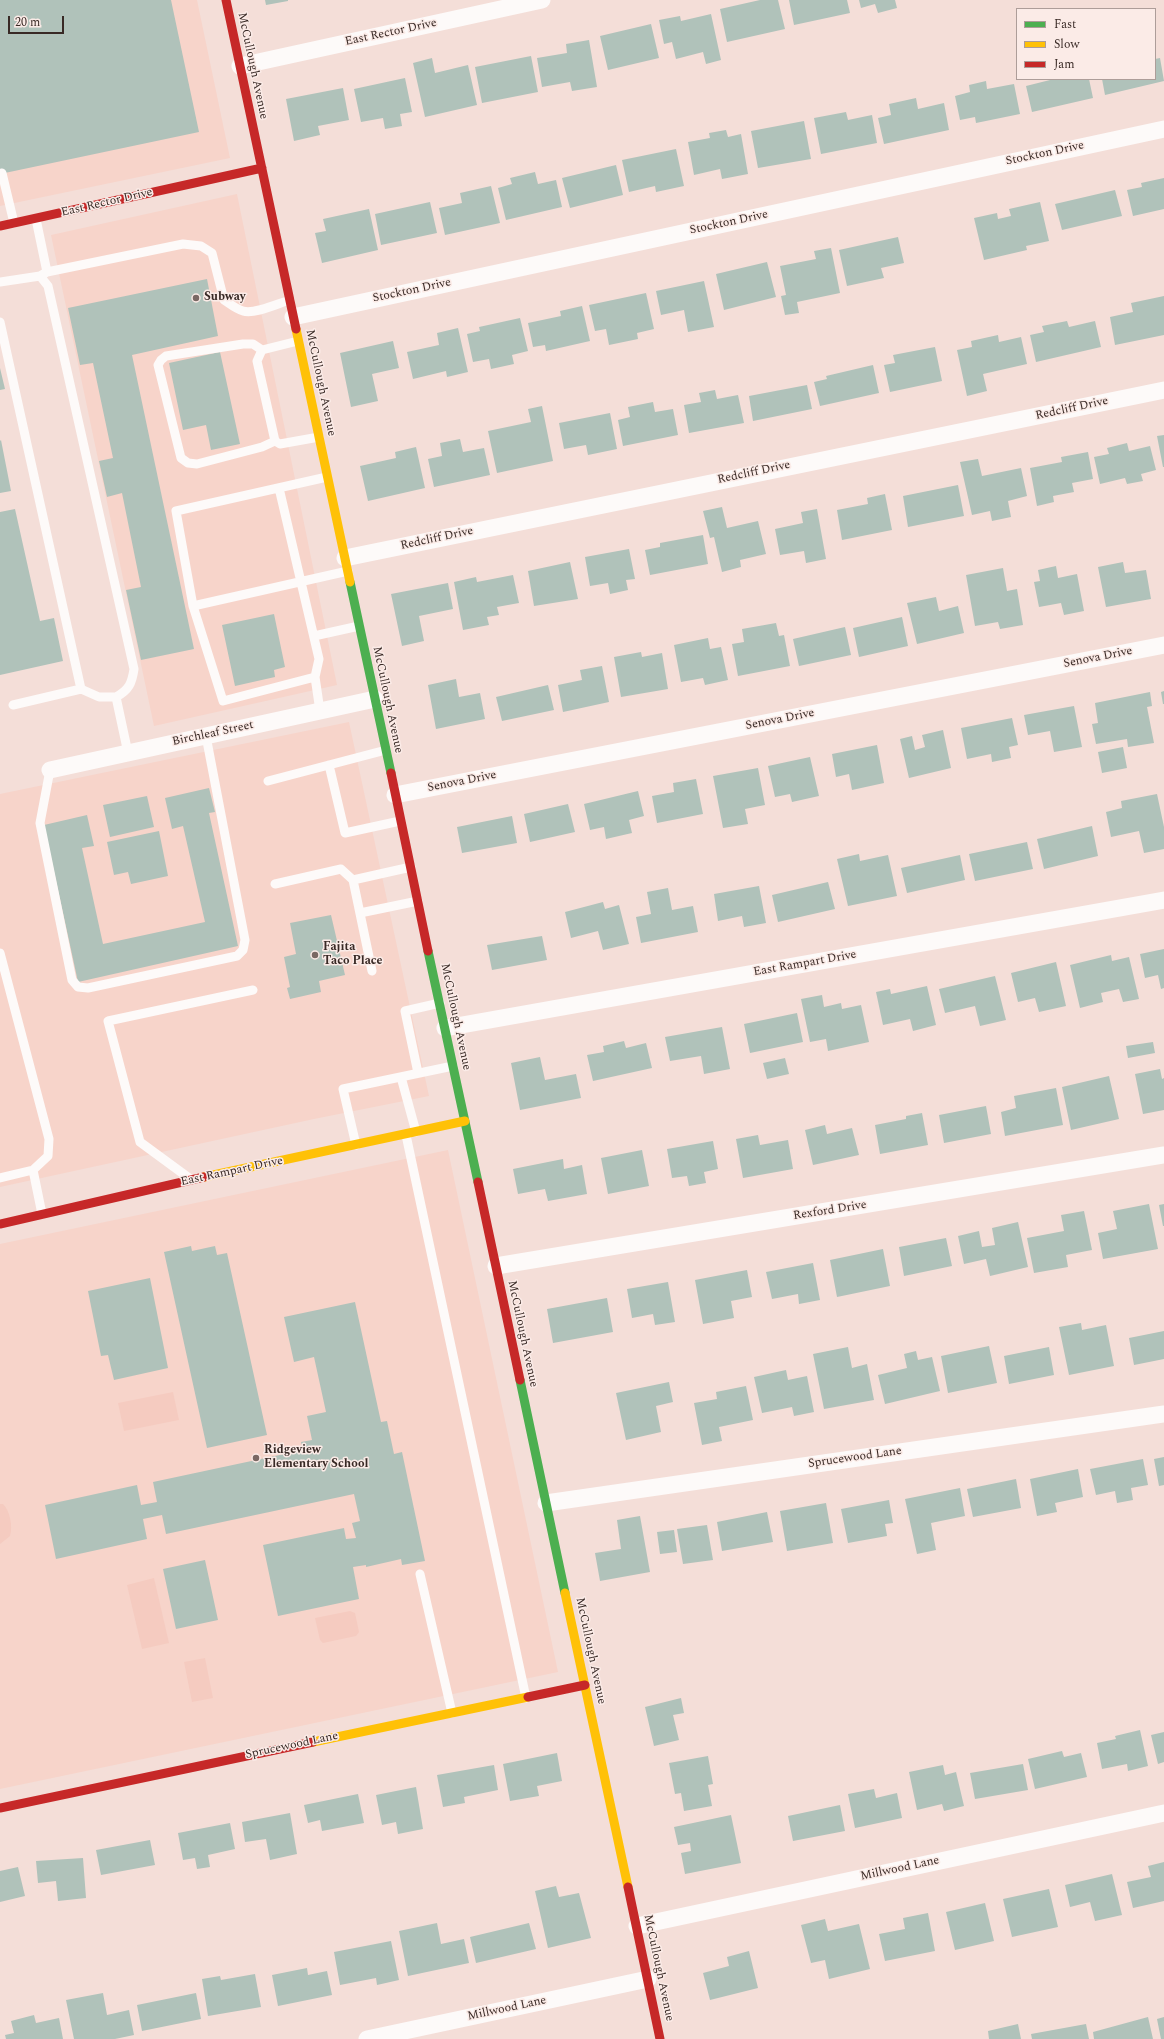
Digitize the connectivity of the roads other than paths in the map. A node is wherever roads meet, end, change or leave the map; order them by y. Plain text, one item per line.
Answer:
1 (226, 0) edge
2 (542, 0) edge
3 (240, 66) junction
4 (1164, 129) edge
5 (262, 168) junction
6 (2, 173) dead end
7 (36, 218) junction
8 (14, 223) junction
9 (0, 226) edge
10 (44, 274) junction
11 (0, 282) edge
12 (290, 300) junction
13 (293, 317) junction
14 (0, 322) edge
15 (298, 341) junction
16 (262, 350) junction
17 (1164, 390) edge
18 (319, 437) junction
19 (275, 441) junction
20 (328, 477) junction
21 (279, 488) junction
22 (346, 565) junction
23 (301, 582) junction
24 (193, 606) junction
25 (359, 626) junction
26 (314, 636) junction
27 (1164, 645) edge
28 (315, 677) junction
29 (81, 689) junction
30 (116, 697) junction
31 (375, 699) junction
32 (13, 705) dead end
33 (320, 711) junction
34 (206, 736) junction
35 (386, 750) junction
36 (128, 753) junction
37 (329, 765) junction
38 (50, 770) joint
39 (268, 781) dead end
40 (395, 795) junction
41 (401, 820) junction
42 (410, 867) junction
43 (354, 880) junction
44 (275, 884) dead end
45 (1164, 900) edge
46 (418, 901) junction
47 (360, 912) junction
48 (0, 953) edge
49 (372, 971) dead end
50 (254, 990) dead end
51 (440, 1003) junction
52 (445, 1028) junction
53 (453, 1066) junction
54 (418, 1073) junction
55 (401, 1077) junction
56 (465, 1121) junction
57 (416, 1132) junction
58 (406, 1135) junction
59 (356, 1145) junction
60 (1164, 1155) edge
61 (33, 1170) junction
62 (0, 1178) edge
63 (192, 1180) junction
64 (42, 1215) junction
65 (0, 1224) edge
66 (496, 1266) junction
67 (1164, 1414) edge
68 (546, 1503) junction
69 (420, 1574) dead end
70 (585, 1685) junction
71 (526, 1698) junction
72 (452, 1713) junction
73 (0, 1808) edge
74 (1164, 1813) edge
75 (636, 1926) junction
76 (648, 1979) junction
77 (367, 2039) edge
78 (660, 2039) edge

1 - 3 main road, McCullough Avenue
2 - 3 street, East Rector Drive
3 - 5 main road, McCullough Avenue
4 - 13 street, Stockton Drive
5 - 7 main road, East Rector Drive
5 - 12 main road, McCullough Avenue
6 - 8 lane
7 - 8 main road, East Rector Drive
7 - 10 lane
8 - 9 main road, East Rector Drive
10 - 11 lane
10 - 12 lane
10 - 30 lane
12 - 13 main road, McCullough Avenue
13 - 15 main road, McCullough Avenue
14 - 29 lane
15 - 16 lane
15 - 18 main road, McCullough Avenue
16 - 19 lane
16 - 19 lane
17 - 22 street, Redcliff Drive
18 - 19 lane
18 - 20 main road, McCullough Avenue
20 - 21 lane
20 - 22 main road, McCullough Avenue
21 - 23 lane
21 - 24 lane
22 - 23 lane
22 - 25 main road, McCullough Avenue
23 - 24 lane
23 - 26 lane
24 - 28 lane
25 - 26 lane
25 - 31 main road, McCullough Avenue
26 - 28 lane
27 - 40 street, Senova Drive
28 - 33 lane
29 - 30 lane
29 - 32 lane
30 - 36 lane
31 - 33 street, Birchleaf Street
31 - 35 main road, McCullough Avenue
33 - 34 street, Birchleaf Street
34 - 36 street, Birchleaf Street
34 - 38 lane
35 - 37 lane
35 - 40 main road, McCullough Avenue
36 - 38 street, Birchleaf Street
37 - 39 lane
37 - 41 lane
40 - 41 main road, McCullough Avenue
41 - 42 main road, McCullough Avenue
42 - 43 lane
42 - 46 main road, McCullough Avenue
43 - 44 lane
43 - 47 lane
45 - 52 street, East Rampart Drive
46 - 47 lane
46 - 51 main road, McCullough Avenue
47 - 49 lane
48 - 61 lane
50 - 63 lane
51 - 52 main road, McCullough Avenue
51 - 54 lane
52 - 53 main road, McCullough Avenue
53 - 54 lane
53 - 56 main road, McCullough Avenue
54 - 55 lane
55 - 57 lane
55 - 59 lane
56 - 57 main road, East Rampart Drive
56 - 66 main road, McCullough Avenue
57 - 58 main road, East Rampart Drive
58 - 59 main road, East Rampart Drive
58 - 71 lane
59 - 63 main road, East Rampart Drive
60 - 66 street, Rexford Drive
61 - 62 lane
61 - 64 lane
63 - 64 main road, East Rampart Drive
64 - 65 main road, East Rampart Drive
66 - 68 main road, McCullough Avenue
67 - 68 street, Sprucewood Lane
68 - 70 main road, McCullough Avenue
69 - 72 lane
70 - 71 main road, Sprucewood Lane
70 - 75 main road, McCullough Avenue
71 - 72 main road, Sprucewood Lane
72 - 73 main road, Sprucewood Lane
74 - 75 street, Millwood Lane
75 - 76 main road, McCullough Avenue
76 - 77 street, Millwood Lane
76 - 78 main road, McCullough Avenue

